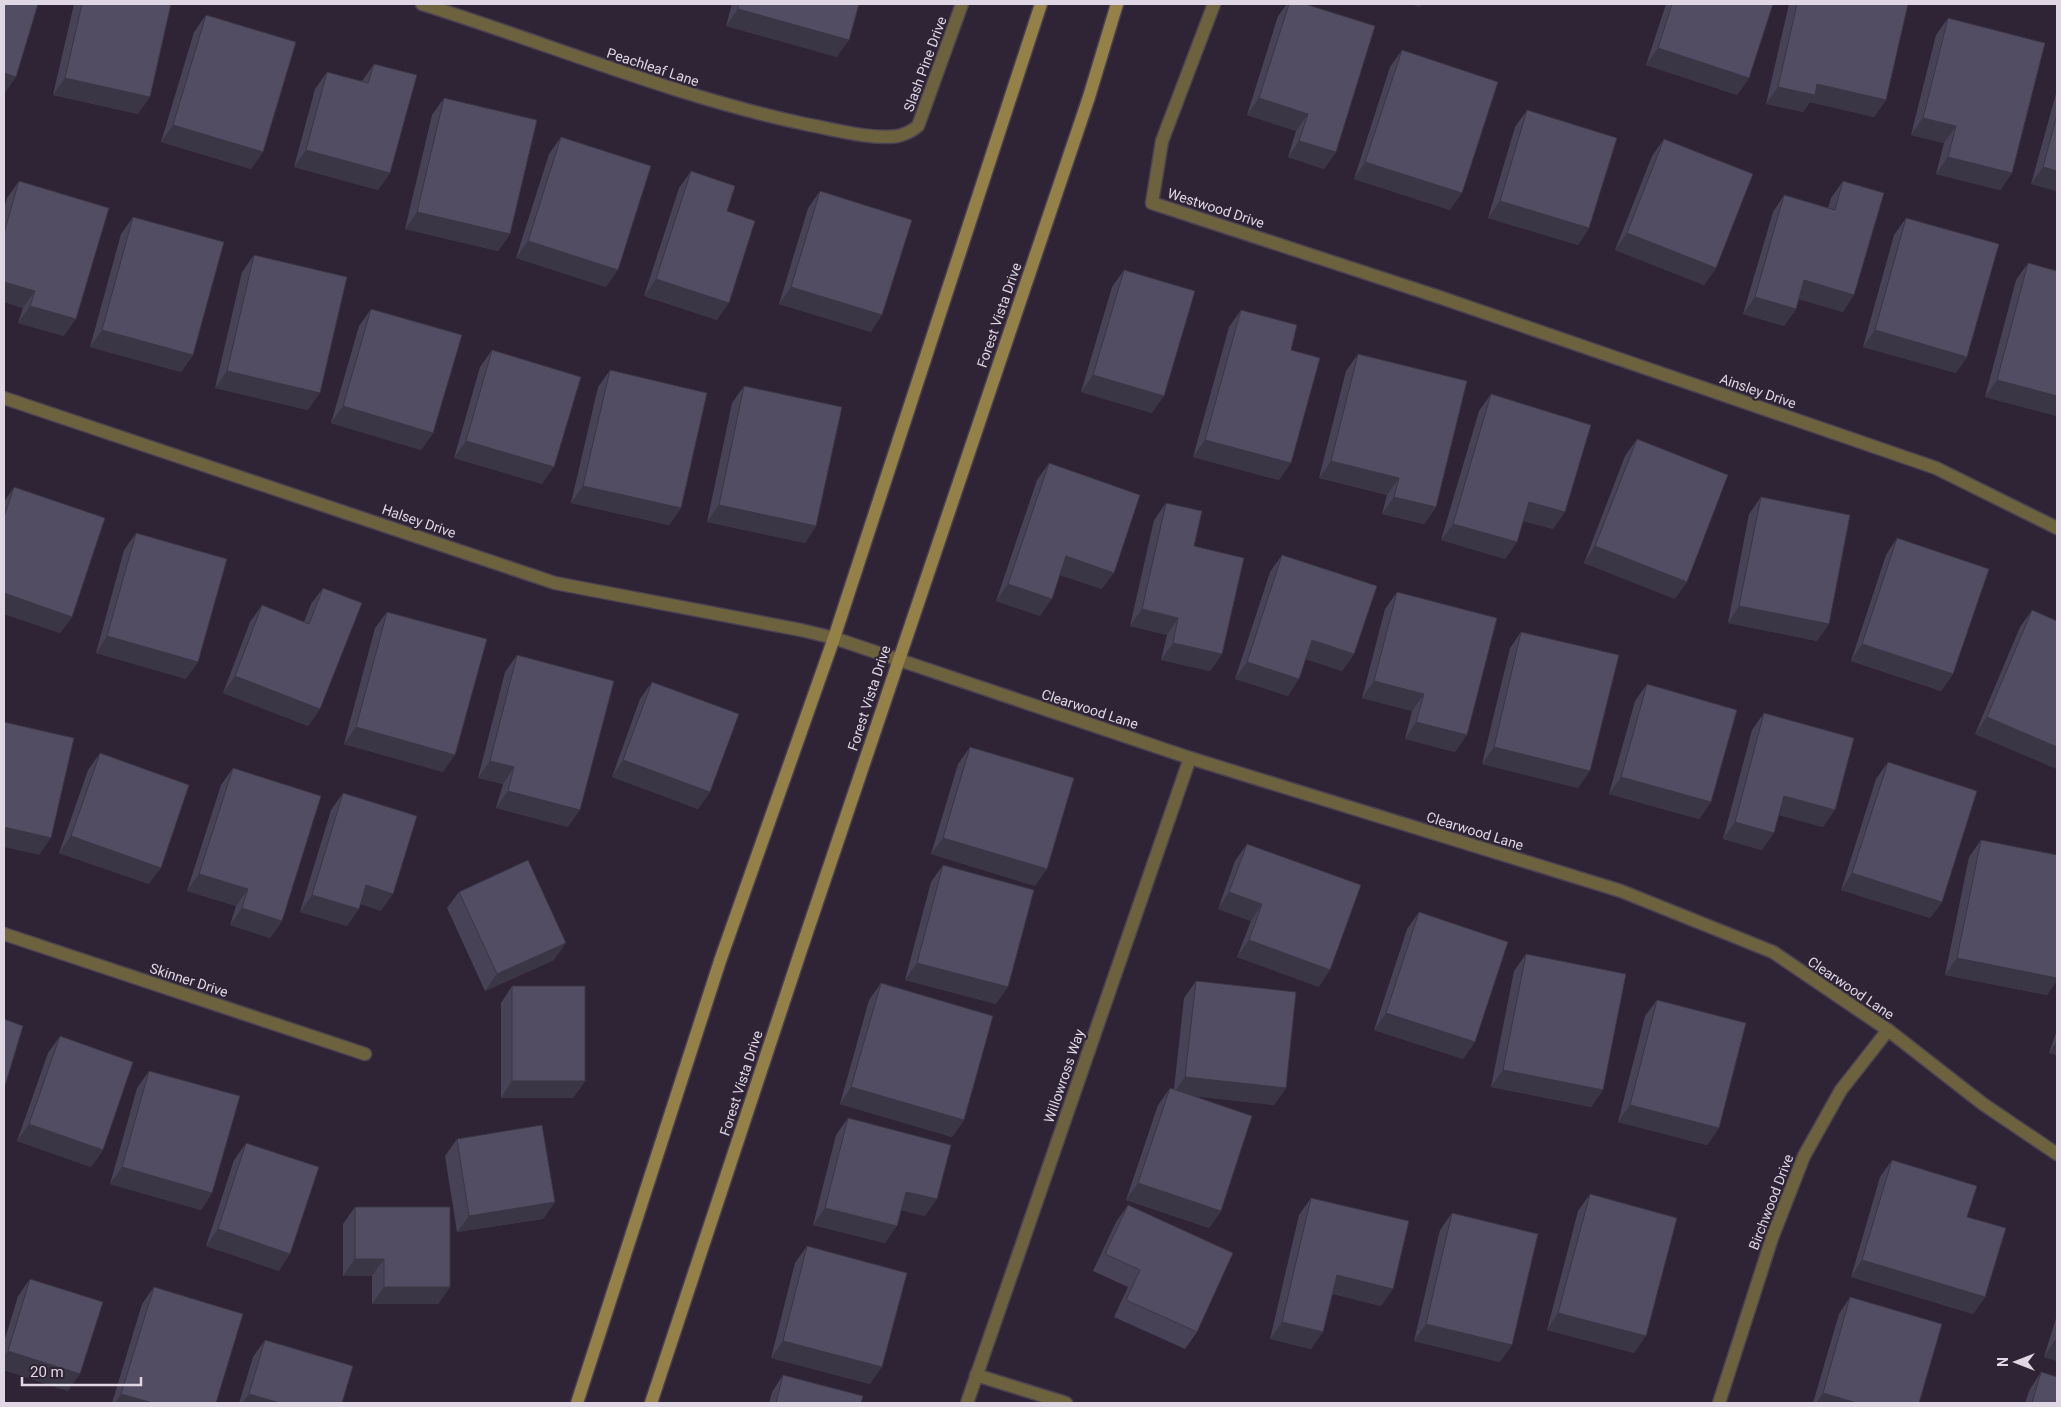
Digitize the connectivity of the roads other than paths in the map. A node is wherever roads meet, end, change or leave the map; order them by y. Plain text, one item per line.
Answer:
1 (962, 4) edge
2 (1041, 4) edge
3 (1117, 4) edge
4 (1214, 4) edge
5 (427, 5) edge
6 (881, 136) joint
7 (1442, 298) joint
8 (4, 398) edge
9 (2057, 528) edge
10 (834, 638) junction
11 (898, 661) junction
12 (1190, 758) junction
13 (4, 934) edge
14 (1888, 1030) junction
15 (365, 1054) dead end
16 (2057, 1154) edge
17 (976, 1375) junction
18 (577, 1403) edge
19 (651, 1403) edge
20 (966, 1403) edge
21 (1066, 1403) edge
22 (1719, 1403) edge

1 - 6 street, Slash Pine Drive
2 - 10 main road
3 - 11 main road, Forest Vista Drive
4 - 7 street, Westwood Drive
5 - 6 street, Peachleaf Lane
7 - 9 street, Ainsley Drive
8 - 10 street, Halsey Drive
10 - 11 street, Clearwood Lane
10 - 18 main road
11 - 12 street, Clearwood Lane
11 - 19 main road, Forest Vista Drive
12 - 14 street, Clearwood Lane
12 - 17 street, Willowross Way
13 - 15 street, Skinner Drive
14 - 16 street, Clearwood Lane
14 - 22 street, Birchwood Drive
17 - 20 street, Willowross Way
17 - 21 street

